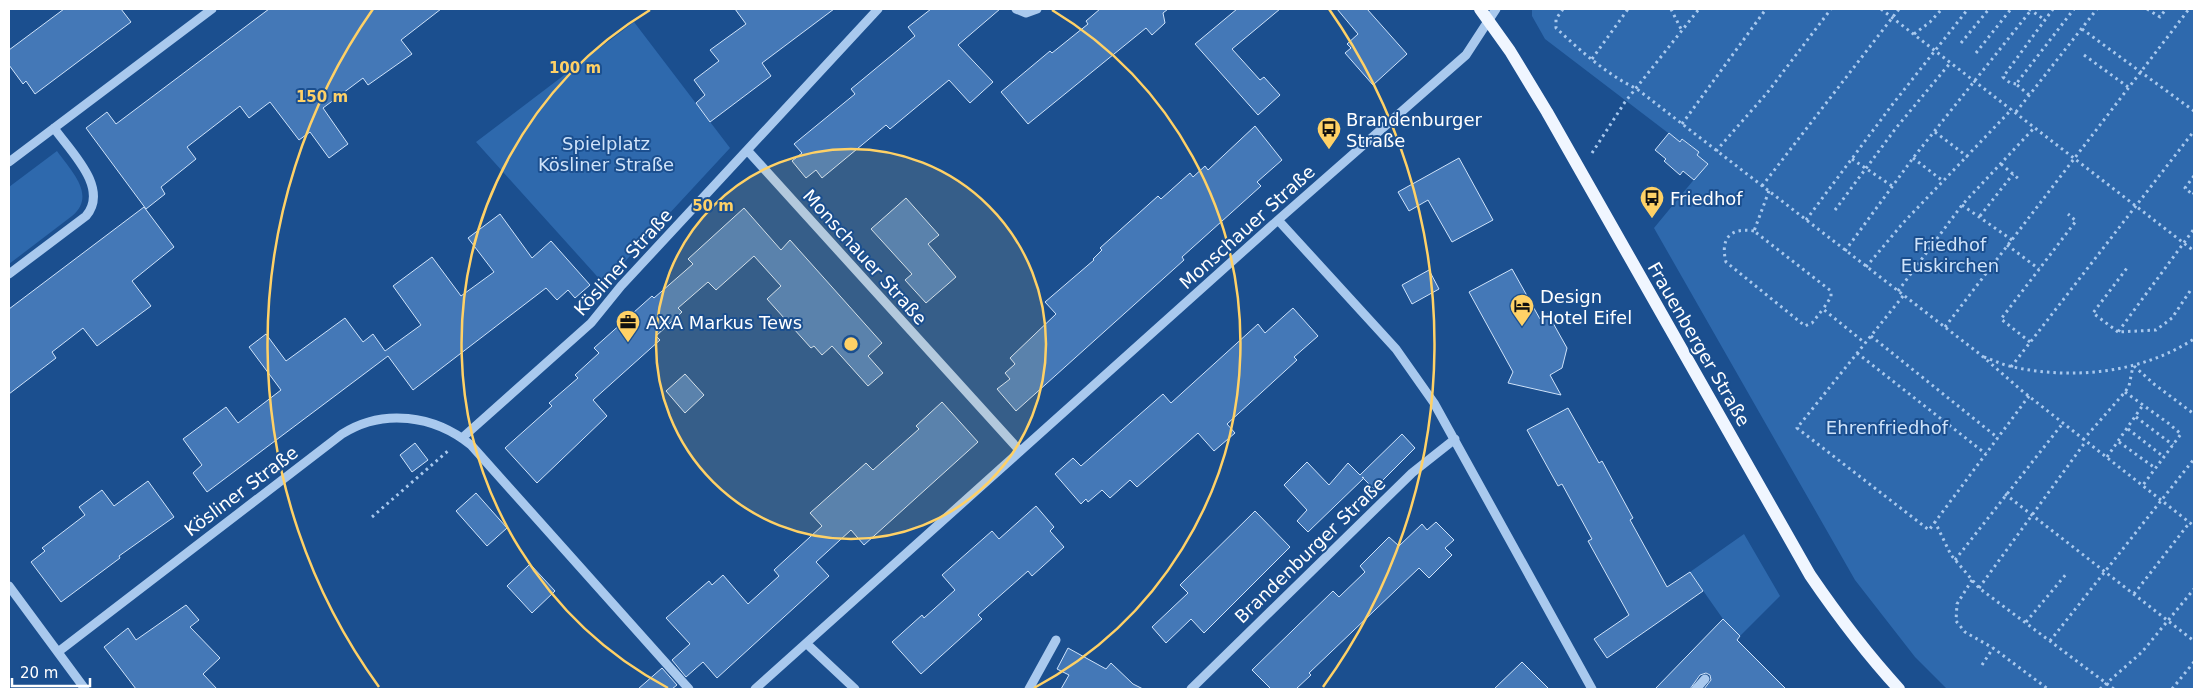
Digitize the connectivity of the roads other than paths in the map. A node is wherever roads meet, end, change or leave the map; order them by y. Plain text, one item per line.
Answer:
1 (212, 9) edge
2 (878, 9) edge
3 (1016, 9) edge
4 (1037, 9) edge
5 (1480, 9) edge
6 (1496, 9) edge
7 (1489, 20) junction
8 (54, 128) junction
9 (747, 150) junction
10 (9, 162) edge
11 (1278, 220) junction
12 (9, 274) edge
13 (462, 438) junction
14 (1455, 439) junction
15 (1020, 451) junction
16 (9, 586) edge
17 (1056, 640) dead end
18 (807, 644) junction
19 (58, 652) junction
20 (1705, 679) dead end
21 (85, 689) edge
22 (689, 689) edge
23 (755, 689) edge
24 (855, 689) edge
25 (1029, 689) edge
26 (1192, 689) edge
27 (1592, 689) edge
28 (1696, 689) edge
29 (1899, 689) edge

1 - 8 street
2 - 9 street, Kösliner Straße
3 - 4 street
5 - 7 main road, Frauenberger Straße
6 - 7 street, Monschauer Straße
7 - 11 street, Monschauer Straße
7 - 29 main road, Frauenberger Straße
8 - 10 street
8 - 12 street
9 - 13 street, Kösliner Straße
9 - 15 street, Monschauer Straße
11 - 14 street
11 - 15 street, Monschauer Straße
13 - 19 street, Kösliner Straße
13 - 22 street, Kösliner Straße
14 - 26 street, Brandenburger Straße
14 - 27 street
15 - 18 street, Monschauer Straße
16 - 19 street
17 - 25 street
18 - 23 street, Monschauer Straße
18 - 24 street
19 - 21 street
20 - 28 street

